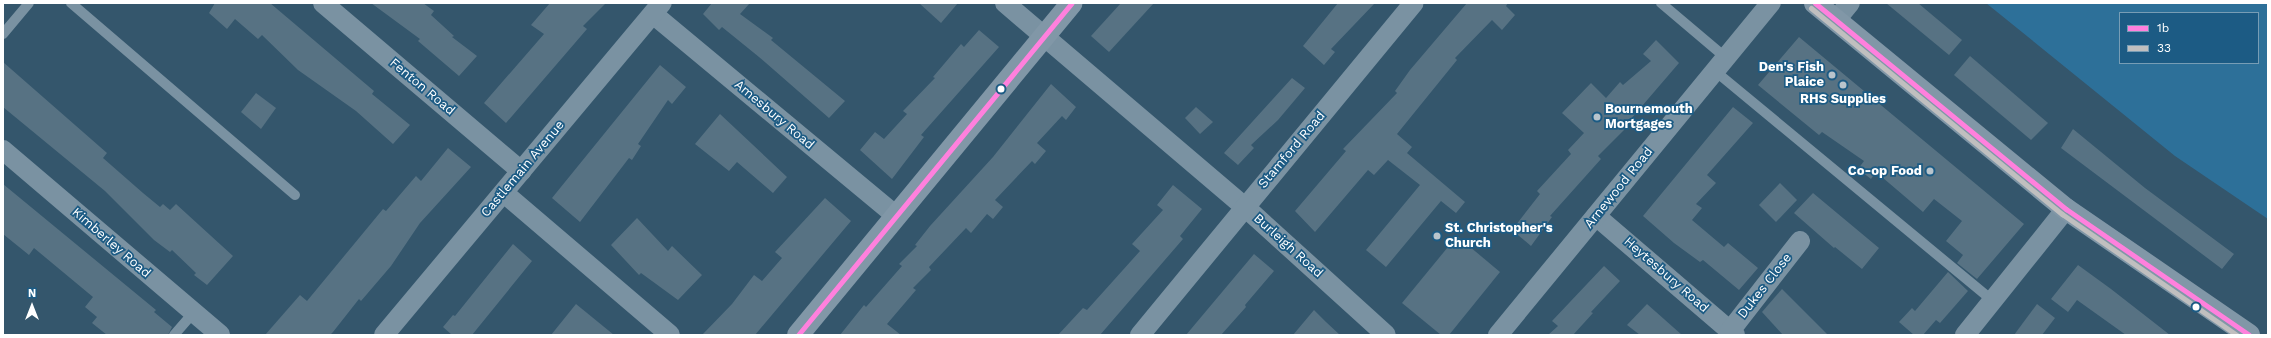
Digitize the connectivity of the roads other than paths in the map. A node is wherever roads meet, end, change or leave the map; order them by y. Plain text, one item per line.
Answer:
1 (29, 3) edge
2 (72, 3) edge
3 (323, 3) edge
4 (1005, 3) edge
5 (1072, 3) edge
6 (1414, 3) edge
7 (1661, 3) edge
8 (1771, 3) edge
9 (1815, 3) edge
10 (1850, 3) edge
11 (657, 9) edge
12 (1836, 20) junction
13 (3, 34) edge
14 (1044, 36) junction
15 (1720, 65) junction
16 (3, 150) edge
17 (521, 171) junction
18 (504, 193) junction
19 (295, 195) dead end
20 (1245, 207) junction
21 (2066, 210) junction
22 (896, 216) junction
23 (1596, 216) junction
24 (1800, 241) dead end
25 (1993, 301) junction
26 (193, 313) junction
27 (390, 333) edge
28 (1732, 333) edge
29 (174, 335) edge
30 (220, 335) edge
31 (670, 335) edge
32 (798, 335) edge
33 (1140, 335) edge
34 (1386, 335) edge
35 (1498, 335) edge
36 (1965, 335) edge
37 (2249, 335) edge

1 - 13 lane
2 - 19 lane
3 - 17 street, Fenton Road
4 - 14 street, Burleigh Road
5 - 14 street
6 - 20 street, Stamford Road
7 - 15 lane
8 - 15 street, Arnewood Road
9 - 12 street
10 - 12 street
11 - 17 street, Castlemain Avenue
11 - 22 street, Amesbury Road
12 - 21 street
14 - 20 street, Burleigh Road
14 - 22 street
15 - 23 street, Arnewood Road
15 - 25 lane
16 - 26 street, Kimberley Road
17 - 18 street, Castlemain Avenue
18 - 27 street, Castlemain Avenue
18 - 31 street
20 - 33 street, Stamford Road
20 - 34 street, Burleigh Road
21 - 25 street
21 - 37 street
22 - 32 street
23 - 28 street, Heytesbury Road
23 - 35 street, Arnewood Road
24 - 28 street, Dukes Close
25 - 36 street
26 - 29 lane
26 - 30 street, Kimberley Road

